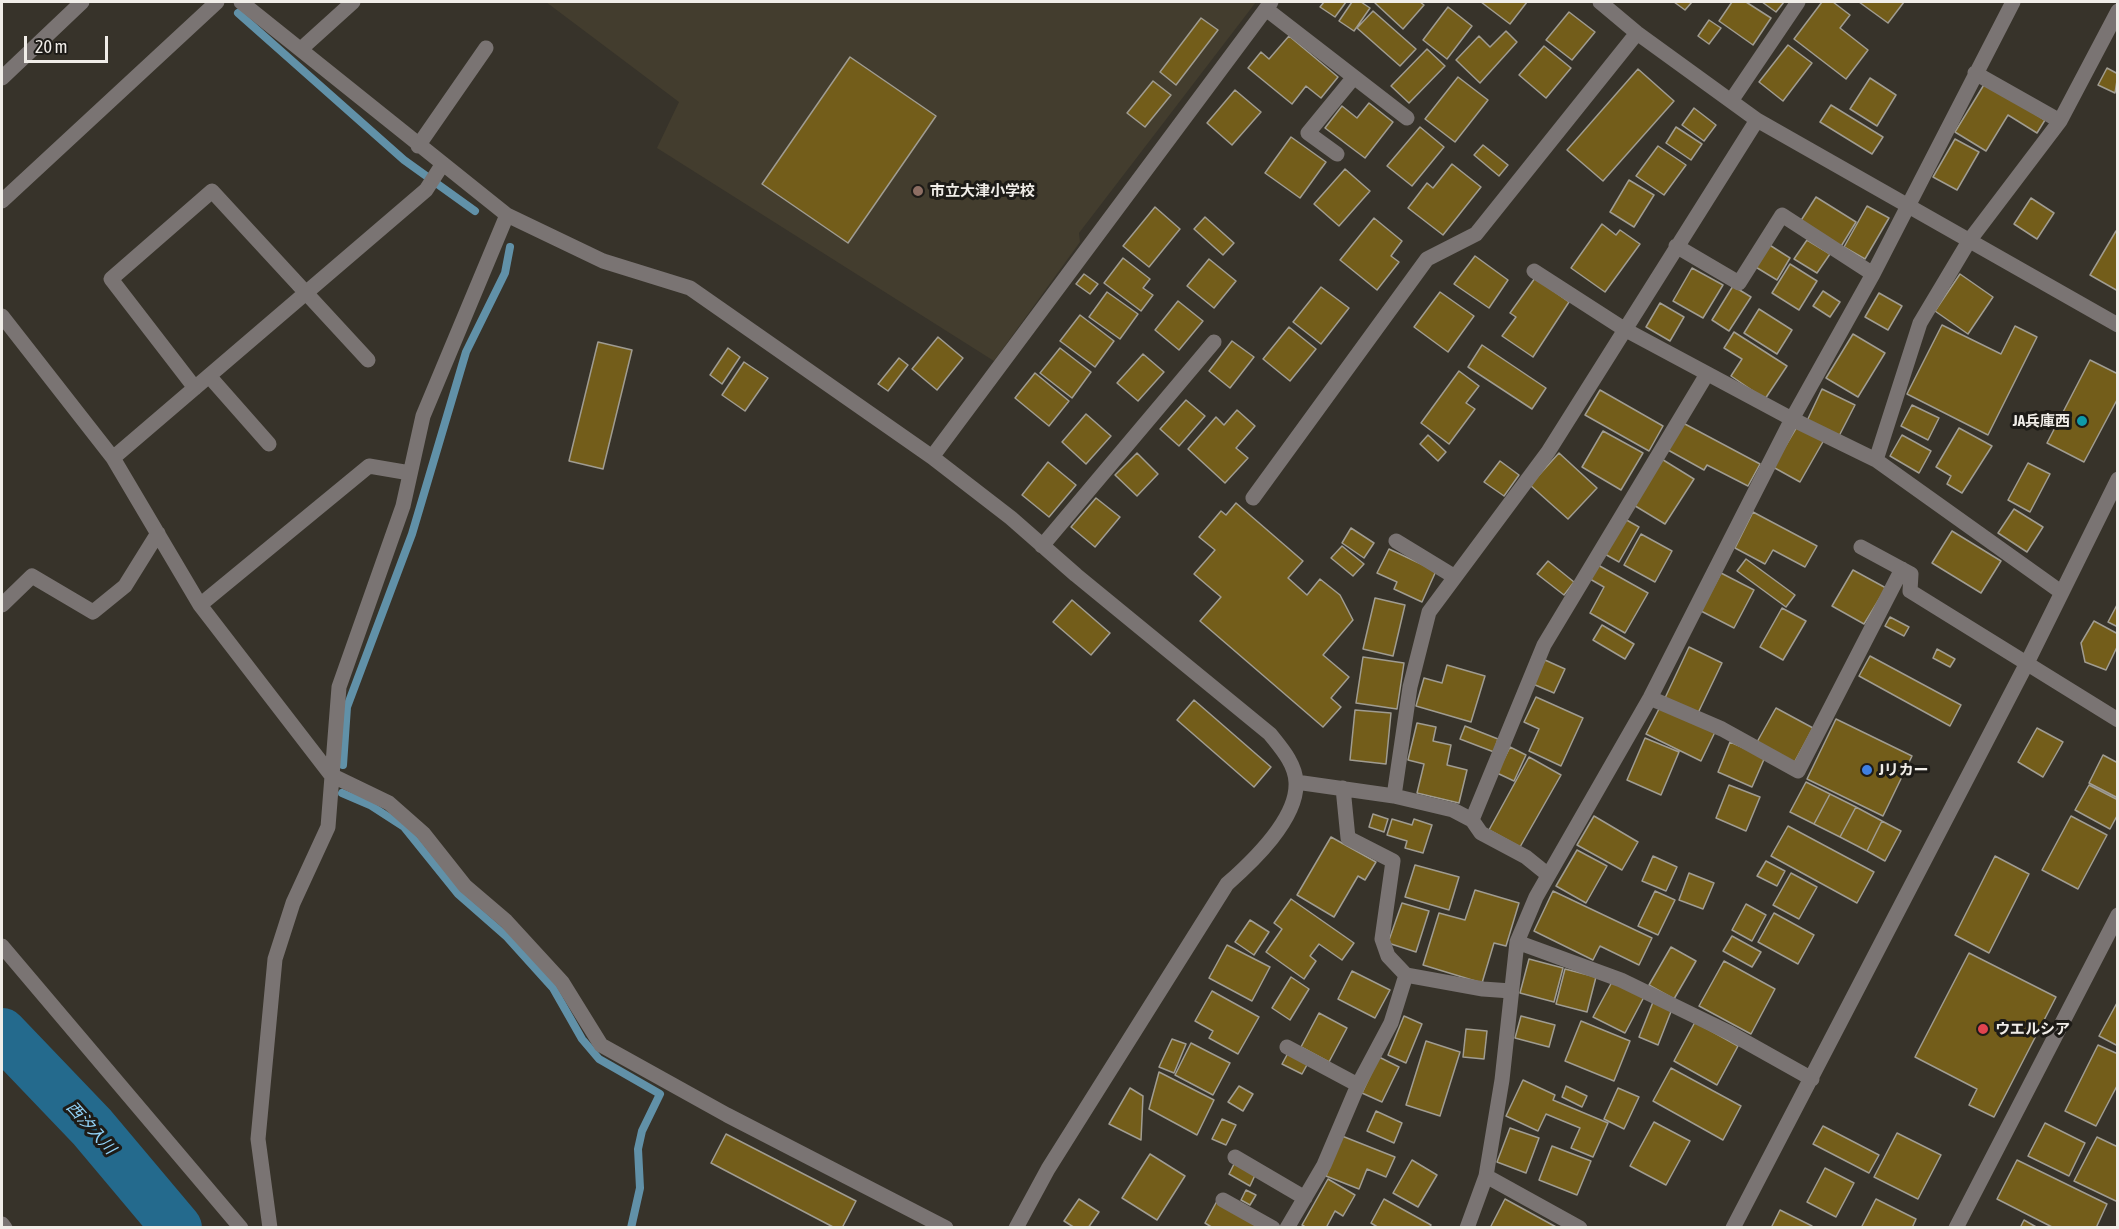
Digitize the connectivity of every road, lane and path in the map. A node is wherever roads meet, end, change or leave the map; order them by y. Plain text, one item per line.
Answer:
1 (82, 2) edge
2 (217, 2) edge
3 (241, 2) edge
4 (353, 2) edge
5 (1600, 2) edge
6 (1798, 2) edge
7 (2013, 2) edge
8 (1269, 5) edge
9 (2118, 11) edge
10 (1637, 33) junction
11 (486, 48) dead end
12 (301, 50) junction
13 (1975, 73) junction
14 (1354, 77) junction
15 (2, 78) edge
16 (1731, 101) junction
17 (1407, 118) dead end
18 (1757, 120) junction
19 (2060, 122) junction
20 (418, 146) junction
21 (1337, 154) dead end
22 (442, 165) junction
23 (2, 201) edge
24 (1906, 205) junction
25 (507, 215) junction
26 (1969, 241) junction
27 (1676, 246) junction
28 (1534, 271) dead end
29 (1873, 274) junction
30 (307, 292) junction
31 (2, 316) edge
32 (2118, 325) edge
33 (1624, 329) junction
34 (1214, 342) dead end
35 (368, 360) dead end
36 (1707, 374) junction
37 (209, 376) junction
38 (195, 388) junction
39 (1792, 419) junction
40 (269, 444) dead end
41 (113, 458) junction
42 (932, 458) junction
43 (1876, 460) junction
44 (410, 473) junction
45 (2118, 479) edge
46 (1253, 498) dead end
47 (158, 533) junction
48 (1396, 541) dead end
49 (1042, 546) junction
50 (1861, 547) dead end
51 (1902, 569) junction
52 (1455, 577) junction
53 (2061, 592) junction
54 (200, 604) junction
55 (2, 605) edge
56 (2027, 663) junction
57 (1650, 698) junction
58 (2118, 720) edge
59 (331, 775) junction
60 (1296, 782) junction
61 (1343, 788) junction
62 (1394, 796) junction
63 (1472, 820) junction
64 (1547, 874) junction
65 (2118, 915) edge
66 (1517, 942) junction
67 (2, 946) edge
68 (1406, 975) junction
69 (1510, 991) junction
70 (1287, 1047) dead end
71 (1812, 1079) junction
72 (1358, 1085) junction
73 (1235, 1157) dead end
74 (1486, 1176) junction
75 (1305, 1198) junction
76 (1223, 1200) dead end
77 (2, 1224) edge
78 (5, 1227) edge
79 (241, 1227) edge
80 (270, 1227) edge
81 (946, 1227) edge
82 (1016, 1227) edge
83 (1273, 1227) edge
84 (1287, 1227) edge
85 (1467, 1227) edge
86 (1580, 1227) edge
87 (1733, 1227) edge
88 (1956, 1227) edge

1 - 15 street
2 - 23 street
3 - 12 street
4 - 12 street
5 - 10 street
6 - 16 street
7 - 13 street
8 - 14 street
8 - 42 street
9 - 19 street
10 - 16 street
10 - 46 street
11 - 20 street
12 - 20 street
13 - 19 street
13 - 24 street
14 - 17 street
14 - 21 street
16 - 18 street
18 - 24 street
18 - 27 street
19 - 26 street
20 - 22 street
22 - 25 street
22 - 30 street
24 - 26 street
24 - 29 street
25 - 42 street
25 - 44 street
26 - 32 street
26 - 43 street
27 - 29 street
27 - 33 street
28 - 33 street
29 - 39 street
30 - 35 street
30 - 37 street
30 - 38 street
31 - 41 street
33 - 36 street
33 - 52 street
34 - 49 street
36 - 39 street
36 - 63 street
37 - 38 street
37 - 40 street
38 - 41 street
39 - 43 street
39 - 57 street
41 - 47 street
42 - 49 street
43 - 53 street
44 - 54 street
44 - 59 street
45 - 53 street
47 - 54 street
47 - 55 street
48 - 52 street
49 - 60 street
50 - 51 street
51 - 56 street
51 - 57 street
52 - 62 street
53 - 56 street
54 - 59 street
56 - 58 street
56 - 71 street
57 - 64 street
59 - 80 street
59 - 81 street
60 - 61 street
60 - 82 street
61 - 62 street
61 - 68 street
62 - 63 street
63 - 64 street
64 - 66 street
65 - 88 street
66 - 69 street
66 - 71 street
67 - 79 street
68 - 69 street
68 - 72 street
69 - 74 street
70 - 72 street
71 - 87 street
72 - 75 street
73 - 75 street
74 - 85 street
74 - 86 street
75 - 84 street
76 - 83 street
77 - 78 street

